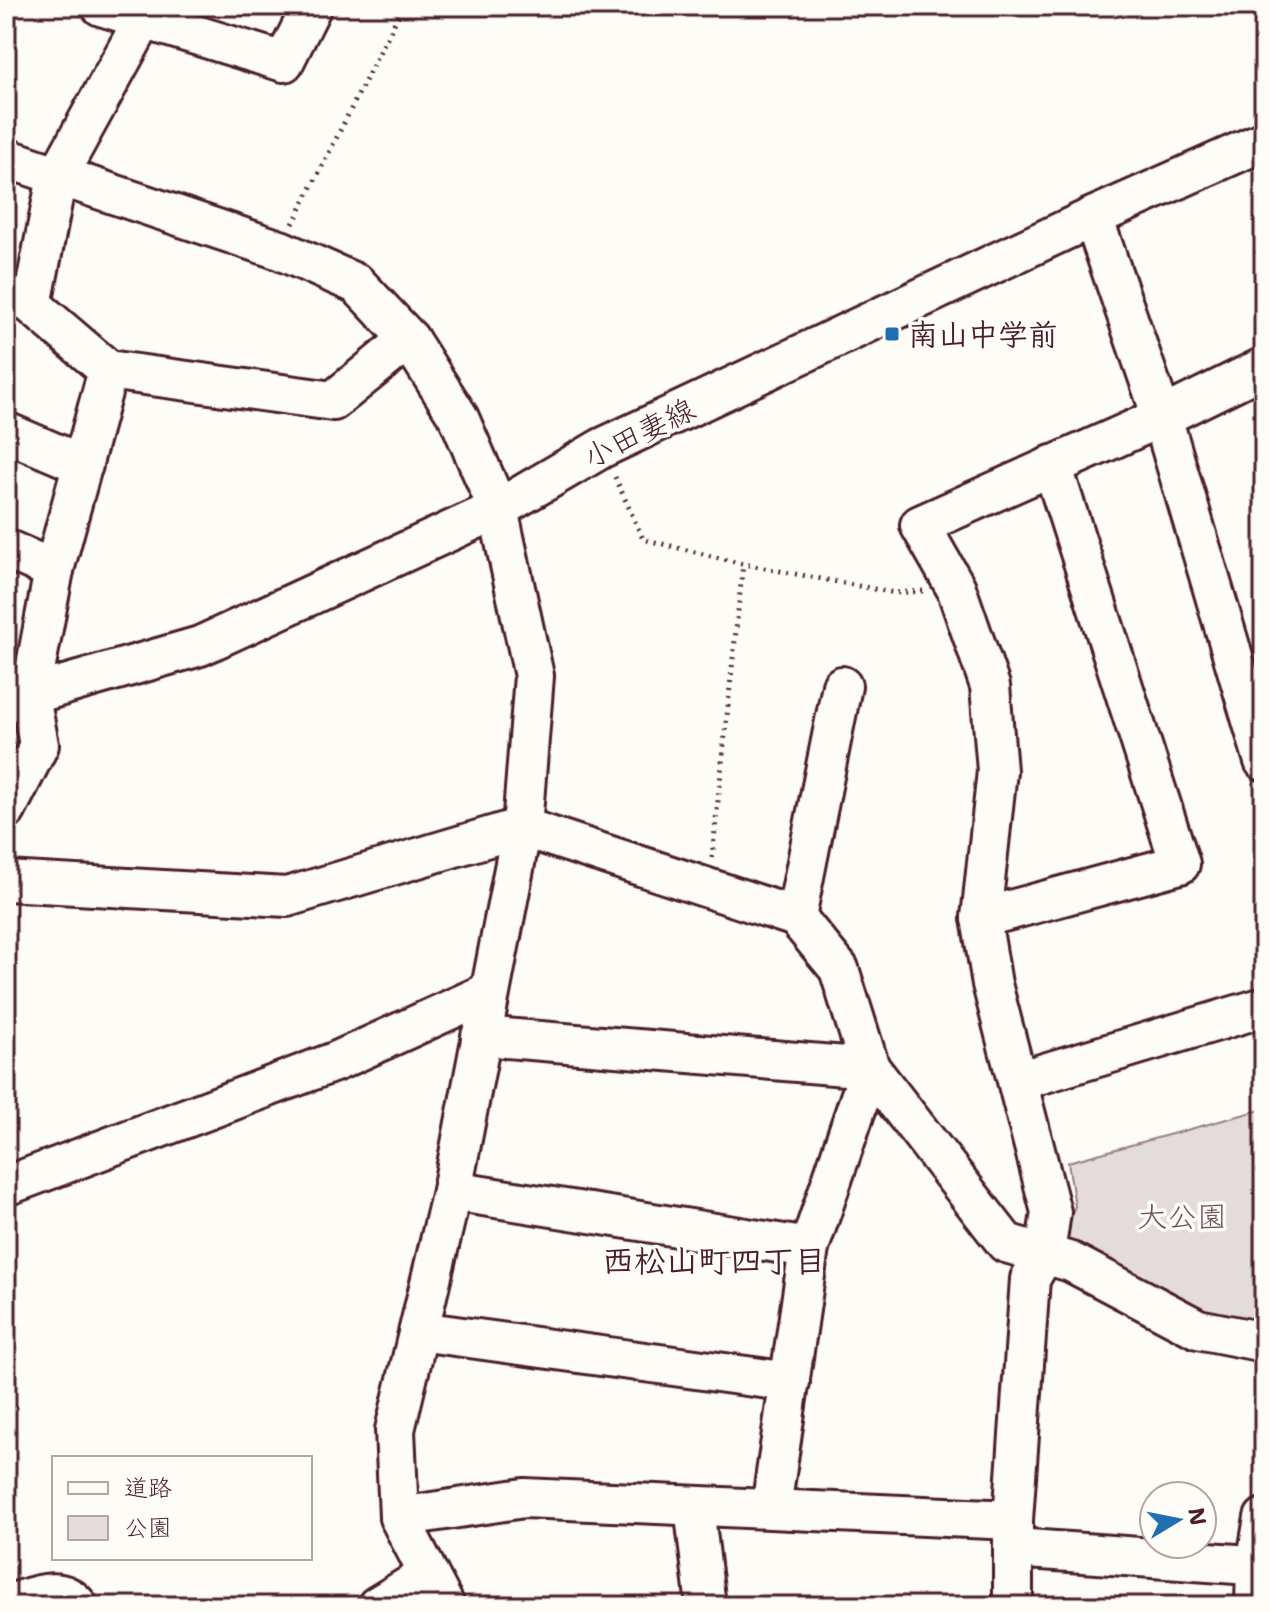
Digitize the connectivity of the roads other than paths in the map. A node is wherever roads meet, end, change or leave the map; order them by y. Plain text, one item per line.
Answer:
1 (101, 6) edge
2 (312, 6) edge
3 (148, 13) edge
4 (1264, 141) edge
5 (6, 158) edge
6 (57, 177) junction
7 (1093, 217) junction
8 (409, 339) junction
9 (1264, 367) edge
10 (108, 370) junction
11 (1162, 417) junction
12 (6, 432) edge
13 (83, 465) junction
14 (1052, 465) junction
15 (498, 509) junction
16 (6, 549) edge
17 (54, 570) junction
18 (842, 686) dead end
19 (18, 700) edge
20 (1264, 761) edge
21 (6, 810) edge
22 (522, 827) junction
23 (6, 881) edge
24 (796, 917) junction
25 (981, 918) junction
26 (489, 992) junction
27 (1264, 1007) edge
28 (481, 1036) junction
29 (870, 1068) junction
30 (1018, 1081) junction
31 (6, 1186) edge
32 (452, 1191) junction
33 (809, 1248) junction
34 (1045, 1253) junction
35 (419, 1331) junction
36 (1264, 1342) edge
37 (790, 1382) junction
38 (694, 1507) junction
39 (771, 1508) junction
40 (399, 1517) junction
41 (1264, 1518) edge
42 (1014, 1534) junction
43 (1260, 1566) edge
44 (436, 1591) edge
45 (6, 1605) edge
46 (78, 1606) edge
47 (377, 1606) edge
48 (706, 1606) edge
49 (1013, 1606) edge
50 (1255, 1606) edge

1 - 3 street
2 - 3 street
3 - 6 street
4 - 7 street, 小田妻線
5 - 6 street
6 - 8 street
6 - 10 street
7 - 11 street
7 - 15 street, 小田妻線
8 - 10 street
8 - 15 street
9 - 11 street
10 - 13 street
11 - 14 street
11 - 20 street
12 - 13 street
13 - 17 street
14 - 25 street
14 - 25 street
15 - 19 street, 小田妻線
15 - 22 street
16 - 17 street
17 - 19 street
18 - 24 street
19 - 21 street
22 - 23 street
22 - 24 street
22 - 26 street
24 - 29 street
25 - 30 street
26 - 28 street
26 - 31 street
27 - 30 street
28 - 29 street
28 - 32 street
29 - 33 street
29 - 34 street
30 - 34 street
32 - 33 street
32 - 35 street
33 - 37 street
34 - 36 street
34 - 42 street
35 - 37 street
35 - 40 street
37 - 39 street
38 - 39 street
38 - 40 street
38 - 48 street
39 - 42 street
40 - 44 street
41 - 43 street
42 - 43 street
42 - 49 street
43 - 50 street
44 - 47 street
45 - 46 street

